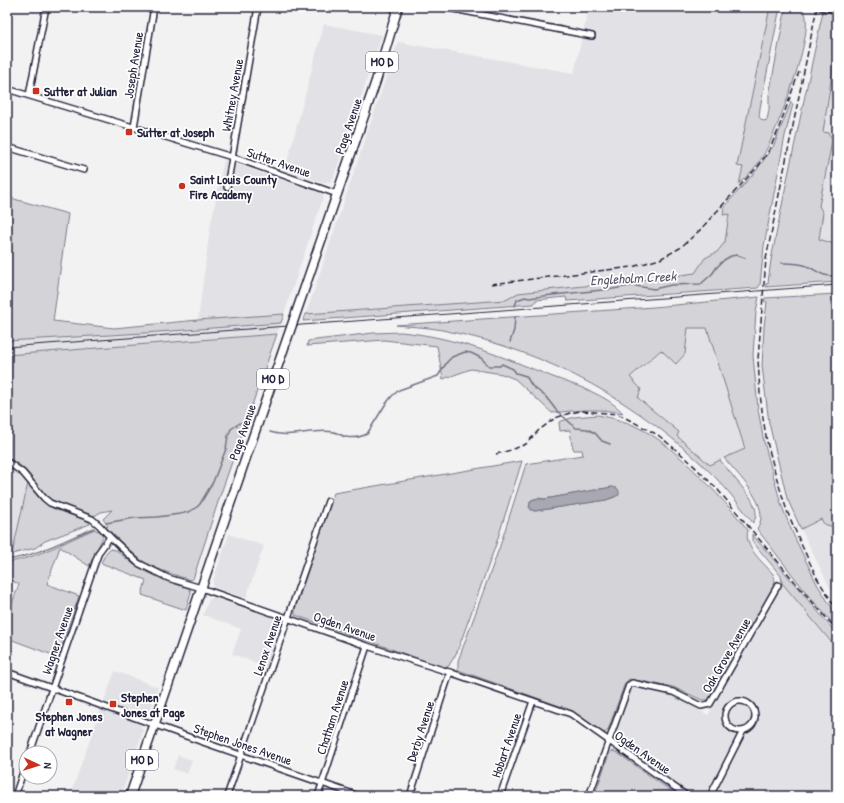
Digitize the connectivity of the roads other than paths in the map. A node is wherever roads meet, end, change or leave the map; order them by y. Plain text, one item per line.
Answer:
1 (46, 7) edge
2 (154, 7) edge
3 (258, 7) edge
4 (398, 7) edge
5 (443, 7) edge
6 (821, 7) edge
7 (837, 10) edge
8 (592, 36) dead end
9 (7, 89) edge
10 (28, 95) junction
11 (134, 127) junction
12 (7, 147) edge
13 (232, 157) junction
14 (84, 170) dead end
15 (227, 187) dead end
16 (337, 194) junction
17 (7, 462) edge
18 (328, 501) dead end
19 (110, 537) junction
20 (778, 585) dead end
21 (202, 588) junction
22 (288, 618) junction
23 (367, 646) junction
24 (7, 672) edge
25 (450, 672) junction
26 (52, 688) junction
27 (533, 701) junction
28 (155, 725) junction
29 (743, 731) junction
30 (608, 741) junction
31 (33, 745) edge
32 (241, 755) junction
33 (322, 784) junction
34 (19, 785) edge
35 (15, 796) edge
36 (130, 796) edge
37 (227, 796) edge
38 (318, 796) edge
39 (359, 796) edge
40 (410, 796) edge
41 (500, 796) edge
42 (589, 796) edge
43 (687, 796) edge
44 (710, 796) edge

1 - 10 street
2 - 11 street, Joseph Avenue
3 - 13 street, Whitney Avenue
4 - 16 main road, Page Avenue / MO D
5 - 8 street
6 - 7 street
9 - 10 street, Sutter Avenue
10 - 11 street, Sutter Avenue
11 - 13 street, Sutter Avenue
12 - 14 street
13 - 15 street, Whitney Avenue
13 - 16 street, Sutter Avenue
16 - 21 main road, Page Avenue / MO D, bridge
17 - 19 street, Ogden Avenue
18 - 22 street, Lenox Avenue
19 - 21 street, Ogden Avenue
19 - 26 street, Wagner Avenue
20 - 30 street, Oak Grove Avenue
21 - 22 street, Ogden Avenue
21 - 28 main road, Page Avenue / MO D
22 - 23 street, Ogden Avenue
22 - 32 street, Lenox Avenue
23 - 25 street, Ogden Avenue
23 - 33 street, Chatham Avenue
24 - 26 street, Stephen Jones Avenue
25 - 27 street, Ogden Avenue
25 - 40 street, Derby Avenue
26 - 28 street, Stephen Jones Avenue
26 - 31 street, Wagner Avenue
27 - 30 street, Ogden Avenue
27 - 41 street, Hobart Avenue
28 - 32 street, Stephen Jones Avenue
28 - 36 main road, Page Avenue / MO D
29 - 29 street
29 - 44 street
30 - 42 street
30 - 43 street, Ogden Avenue
32 - 33 street, Stephen Jones Avenue
32 - 37 street, Lenox Avenue
33 - 38 street, Chatham Avenue
33 - 39 street, Stephen Jones Avenue
34 - 35 street

